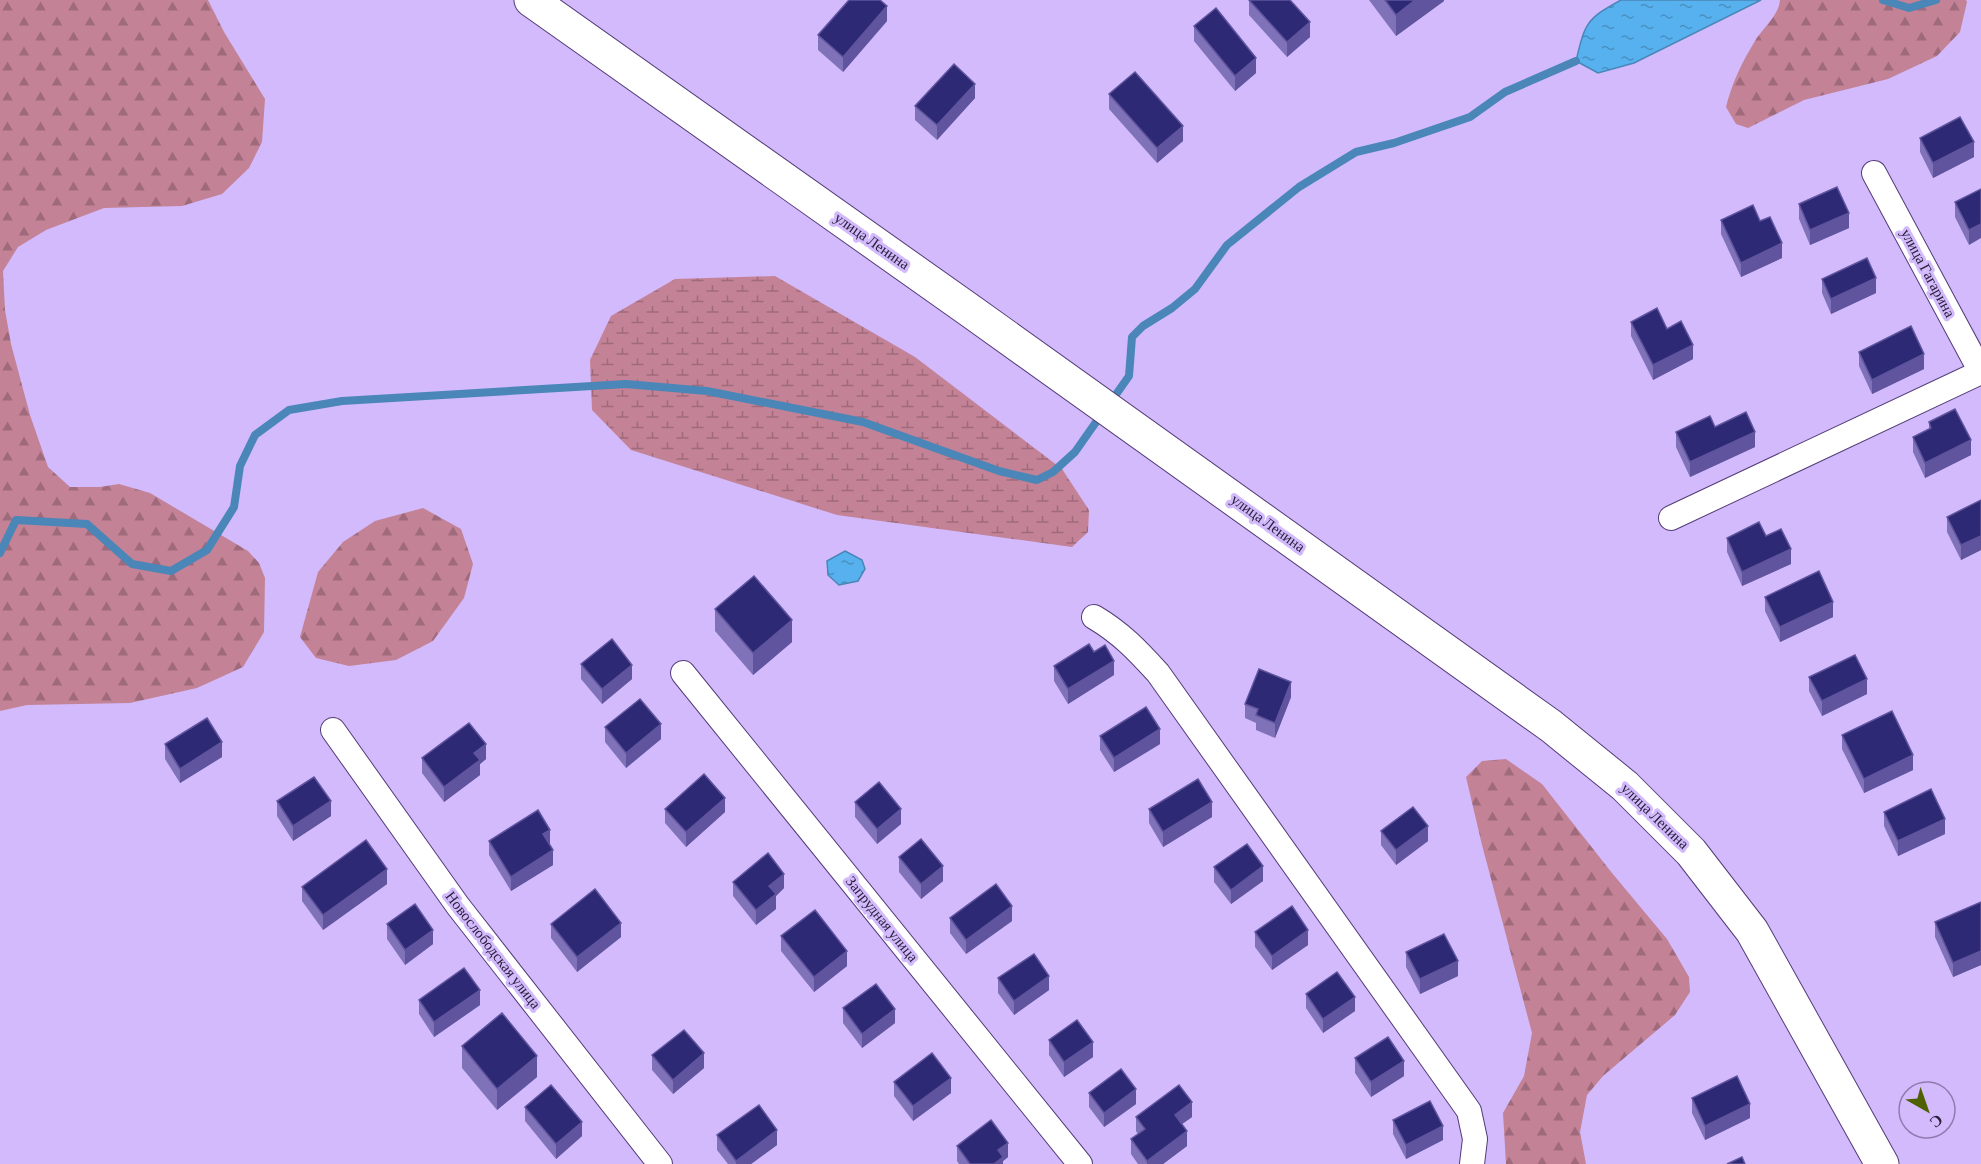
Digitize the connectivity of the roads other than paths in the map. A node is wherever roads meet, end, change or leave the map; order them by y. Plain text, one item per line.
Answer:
1 (531, 0) edge
2 (1874, 173) dead end
3 (1981, 372) edge
4 (1671, 518) dead end
5 (1094, 617) dead end
6 (683, 673) dead end
7 (333, 730) dead end
8 (660, 1164) edge
9 (1080, 1164) edge
10 (1472, 1164) edge
11 (1882, 1164) edge

1 - 11 main road, улица Ленина
2 - 3 street, улица Гагарина
3 - 4 street
5 - 10 street
6 - 9 street, Запрудная улица
7 - 8 street, Новослободская улица

